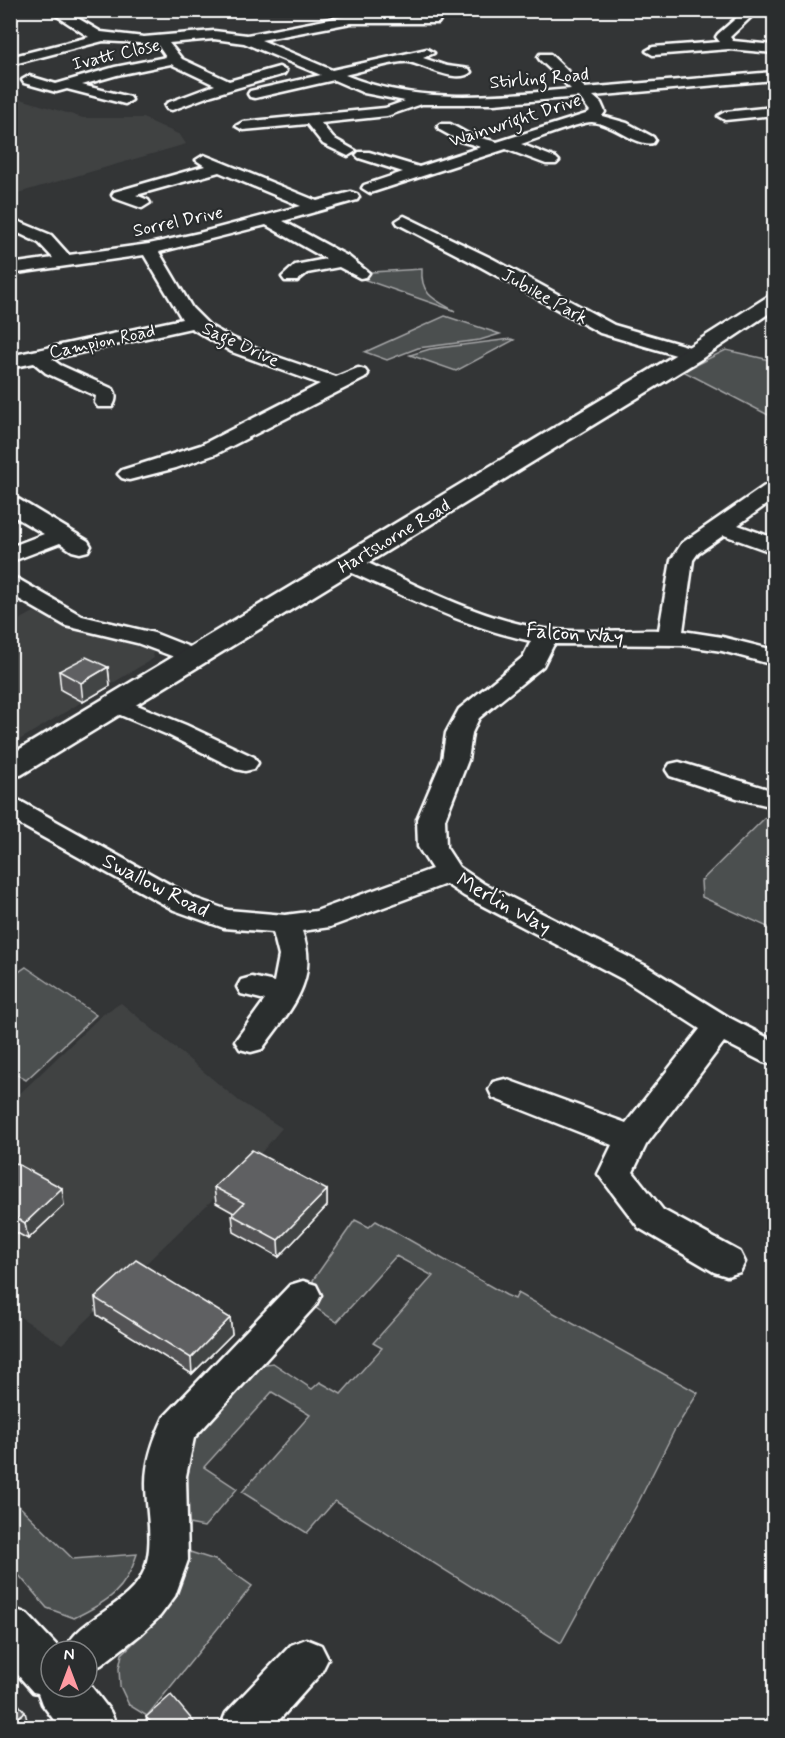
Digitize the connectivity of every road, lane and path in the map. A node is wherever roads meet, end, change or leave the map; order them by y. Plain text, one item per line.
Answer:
1 (54, 10) edge
2 (727, 14) dead end
3 (347, 15) edge
4 (745, 17) junction
5 (760, 18) dead end
6 (388, 19) junction
7 (434, 20) dead end
8 (405, 34) dead end
9 (103, 37) junction
10 (247, 39) junction
11 (161, 40) junction
12 (729, 45) junction
13 (774, 49) edge
14 (385, 50) dead end
15 (653, 51) dead end
16 (427, 53) dead end
17 (407, 57) junction
18 (545, 57) dead end
19 (175, 59) junction
20 (10, 61) edge
21 (311, 66) junction
22 (279, 71) dead end
23 (464, 72) dead end
24 (332, 75) junction
25 (774, 76) edge
26 (29, 80) dead end
27 (65, 85) junction
28 (228, 92) junction
29 (581, 92) junction
30 (125, 100) dead end
31 (423, 100) junction
32 (172, 106) dead end
33 (774, 111) edge
34 (724, 115) dead end
35 (591, 117) junction
36 (311, 119) junction
37 (243, 126) dead end
38 (445, 127) dead end
39 (648, 140) dead end
40 (502, 146) junction
41 (348, 151) dead end
42 (364, 155) dead end
43 (204, 160) dead end
44 (551, 161) dead end
45 (221, 166) junction
46 (418, 172) junction
47 (370, 188) dead end
48 (351, 197) dead end
49 (142, 203) dead end
50 (315, 206) junction
51 (269, 220) junction
52 (404, 221) dead end
53 (12, 226) edge
54 (149, 249) junction
55 (64, 260) junction
56 (343, 261) junction
57 (10, 269) edge
58 (360, 273) dead end
59 (291, 277) dead end
60 (774, 301) edge
61 (194, 322) junction
62 (10, 342) edge
63 (693, 354) junction
64 (23, 358) edge
65 (358, 374) dead end
66 (336, 383) junction
67 (105, 403) dead end
68 (129, 474) dead end
69 (774, 490) edge
70 (10, 504) edge
71 (722, 526) junction
72 (61, 535) junction
73 (81, 546) dead end
74 (774, 546) edge
75 (10, 555) edge
76 (349, 563) junction
77 (10, 584) edge
78 (545, 636) junction
79 (670, 637) junction
80 (193, 657) junction
81 (774, 658) edge
82 (115, 704) junction
83 (245, 763) dead end
84 (10, 768) edge
85 (679, 770) dead end
86 (774, 798) edge
87 (10, 807) edge
88 (448, 873) junction
89 (285, 924) junction
90 (252, 987) dead end
91 (284, 995) junction
92 (719, 1026) junction
93 (251, 1041) dead end
94 (774, 1054) edge
95 (505, 1090) dead end
96 (632, 1139) junction
97 (727, 1262) dead end
98 (303, 1295) dead end
99 (10, 1630) edge
100 (99, 1640) edge
101 (306, 1659) dead end
102 (39, 1663) edge
103 (69, 1699) edge
104 (92, 1728) edge
105 (242, 1728) edge

1 - 9 street, Stirling Road
2 - 4 street
3 - 6 street
3 - 10 street
4 - 5 street
4 - 12 street
6 - 7 street
6 - 8 street
9 - 11 street, Stirling Road
9 - 20 street
10 - 11 street, Stirling Road
10 - 21 street, Stirling Road
11 - 19 street
12 - 13 street
12 - 15 street
14 - 21 street
16 - 17 street
17 - 23 street
17 - 24 street
18 - 29 street
19 - 27 street, Ivatt Close
19 - 28 street
21 - 24 street, Stirling Road
22 - 28 street
24 - 28 street
24 - 31 street, Stirling Road
25 - 29 street, Stirling Road
26 - 27 street, Ivatt Close
27 - 30 street, Ivatt Close
28 - 32 street
29 - 31 street, Stirling Road
29 - 35 street, Wainwright Drive
31 - 36 street
33 - 34 street
35 - 39 street
35 - 40 street, Wainwright Drive
36 - 37 street
36 - 41 street
38 - 40 street
40 - 44 street
40 - 46 street, Wainwright Drive
42 - 46 street
43 - 45 street
45 - 49 street
45 - 50 street
46 - 47 street, Wainwright Drive
48 - 50 street, Sorrel Drive
50 - 51 street, Sorrel Drive
51 - 54 street, Sorrel Drive
51 - 56 street
52 - 63 street, Jubilee Park
53 - 55 street
54 - 55 street, Sorrel Drive
54 - 61 street, Sage Drive
55 - 57 street, Sorrel Drive
56 - 58 street
56 - 59 street
60 - 63 main road, Hartshorne Road
61 - 64 street, Campion Road
61 - 66 street, Sage Drive
62 - 64 street
63 - 76 main road, Hartshorne Road
64 - 67 street
65 - 66 street
66 - 68 street
69 - 71 street
70 - 72 street
71 - 74 street
71 - 79 street
72 - 73 street
72 - 75 street
76 - 78 street, Falcon Way
76 - 80 main road, Hartshorne Road
77 - 80 street
78 - 79 street, Falcon Way
78 - 88 street, Merlin Way
79 - 81 street, Falcon Way
80 - 82 main road, Hartshorne Road
82 - 83 street
82 - 84 main road, Hartshorne Road
85 - 86 street
87 - 89 street, Swallow Road
88 - 89 street, Swallow Road
88 - 92 street, Merlin Way
89 - 91 street
90 - 91 street
91 - 93 street
92 - 94 street, Merlin Way
92 - 96 street
95 - 96 street
96 - 97 street
98 - 100 street
99 - 102 main road
101 - 105 street
103 - 104 main road

